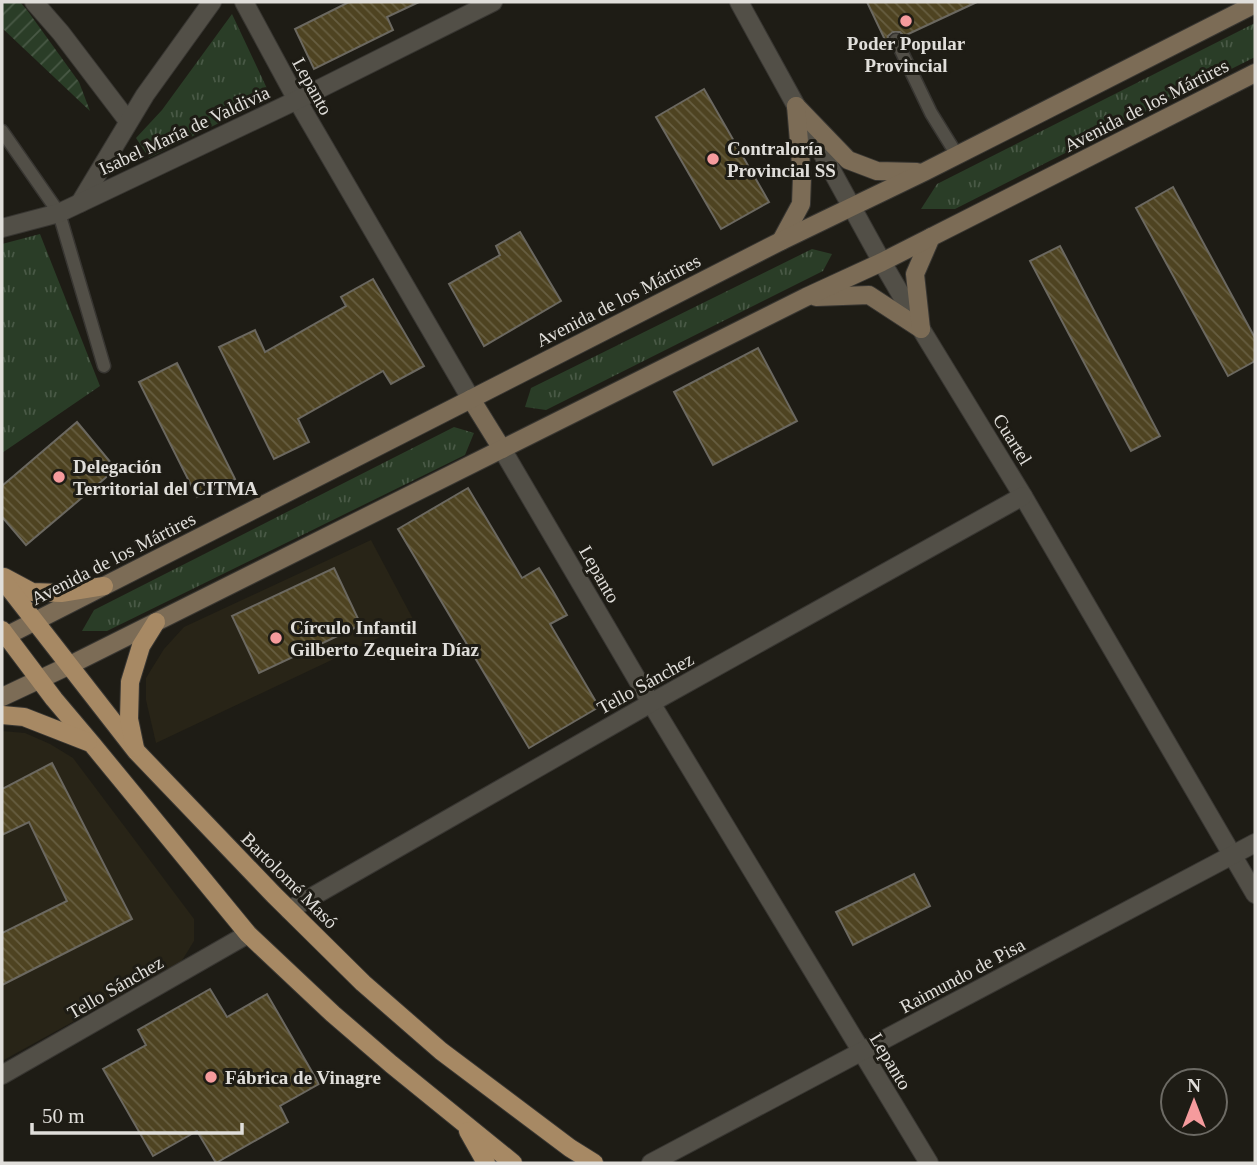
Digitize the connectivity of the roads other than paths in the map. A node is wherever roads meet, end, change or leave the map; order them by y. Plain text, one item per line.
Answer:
1 (34, 2) edge
2 (212, 2) edge
3 (244, 2) edge
4 (493, 2) edge
5 (740, 2) edge
6 (1255, 4) edge
7 (896, 40) dead end
8 (1255, 73) edge
9 (297, 100) junction
10 (796, 106) junction
11 (128, 121) junction
12 (2, 131) edge
13 (957, 155) junction
14 (923, 172) junction
15 (80, 203) junction
16 (851, 206) junction
17 (59, 213) junction
18 (2, 228) edge
19 (931, 237) junction
20 (781, 241) junction
21 (881, 262) junction
22 (806, 297) junction
23 (920, 329) junction
24 (104, 366) dead end
25 (471, 400) junction
26 (502, 449) junction
27 (1023, 496) junction
28 (2, 577) edge
29 (104, 586) junction
30 (35, 621) junction
31 (156, 622) junction
32 (3, 635) edge
33 (68, 666) junction
34 (39, 680) junction
35 (2, 697) edge
36 (651, 703) junction
37 (2, 715) edge
38 (92, 744) junction
39 (136, 751) junction
40 (1255, 843) edge
41 (1233, 855) junction
42 (1255, 894) edge
43 (289, 910) junction
44 (248, 934) junction
45 (861, 1052) junction
46 (2, 1075) edge
47 (463, 1122) junction
48 (486, 1163) edge
49 (513, 1163) edge
50 (594, 1163) edge
51 (651, 1163) edge
52 (929, 1163) edge

1 - 11 street
2 - 11 street
3 - 9 street, Lepanto
4 - 9 street, Isabel María de Valdivia
5 - 10 street, Cuartel
6 - 13 main road, Avenida de los Mártires
7 - 13 lane
8 - 19 main road, Avenida de los Mártires
9 - 15 street, Isabel María de Valdivia
9 - 25 street, Lepanto
10 - 14 main road
10 - 16 street, Cuartel
10 - 20 main road
11 - 15 street
12 - 17 lane
13 - 14 main road, Avenida de los Mártires
14 - 16 main road, Avenida de los Mártires
15 - 17 street, Isabel María de Valdivia
16 - 20 main road, Avenida de los Mártires
16 - 21 street, Cuartel
17 - 18 street, Isabel María de Valdivia
17 - 24 lane
19 - 21 main road, Avenida de los Mártires
19 - 23 main road
20 - 25 main road, Avenida de los Mártires
21 - 22 main road, Avenida de los Mártires
21 - 23 street, Cuartel
22 - 23 main road
22 - 26 main road, Avenida de los Mártires
23 - 27 street, Cuartel
25 - 26 main road, Lepanto
25 - 29 main road, Avenida de los Mártires
26 - 31 main road, Avenida de los Mártires
26 - 36 street, Lepanto
27 - 36 street, Tello Sánchez
27 - 41 street, Cuartel
28 - 29 main road
28 - 30 main road, Bartolomé Masó
29 - 30 main road, Avenida de los Mártires
30 - 32 main road, Avenida de los Mártires
30 - 33 main road, Bartolomé Masó
31 - 33 main road, Avenida de los Mártires
31 - 39 main road
32 - 34 main road
33 - 34 main road, Avenida de los Mártires
33 - 39 main road, Bartolomé Masó
34 - 35 main road, Avenida de los Mártires
34 - 38 main road
36 - 43 street, Tello Sánchez
36 - 45 street, Lepanto
37 - 38 main road
38 - 44 main road
39 - 43 main road, Bartolomé Masó
40 - 41 street, Raimundo de Pisa
41 - 42 street, Cuartel
41 - 45 street, Raimundo de Pisa
43 - 50 main road, Bartolomé Masó
44 - 46 street, Tello Sánchez
44 - 47 main road
45 - 51 street, Raimundo de Pisa
45 - 52 street, Lepanto
47 - 48 main road
47 - 49 main road

